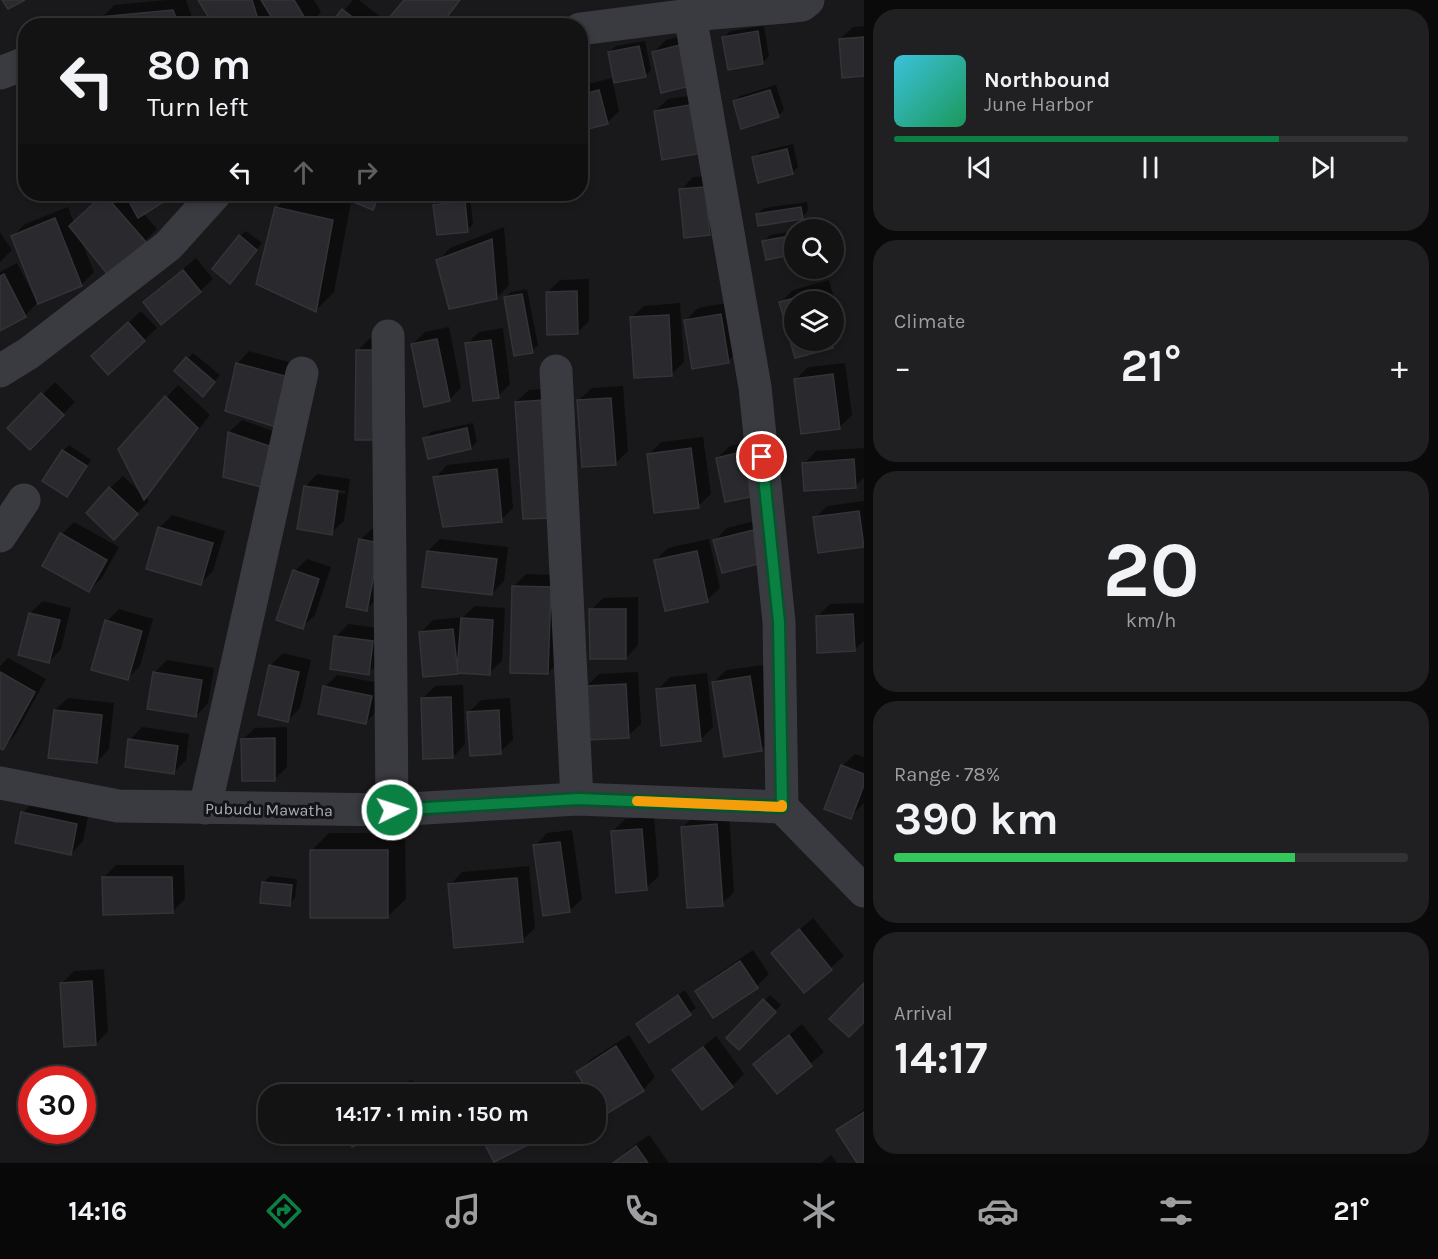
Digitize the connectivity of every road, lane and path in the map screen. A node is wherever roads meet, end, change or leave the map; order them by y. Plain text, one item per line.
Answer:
1 (808, 0) edge
2 (690, 15) junction
3 (588, 28) edge
4 (18, 66) edge
5 (0, 73) edge
6 (209, 201) edge
7 (388, 336) dead end
8 (0, 371) edge
9 (556, 371) dead end
10 (302, 373) dead end
11 (24, 500) dead end
12 (0, 536) edge
13 (0, 783) edge
14 (578, 799) junction
15 (782, 807) junction
16 (205, 808) junction
17 (392, 810) junction
18 (864, 891) edge

1 - 2 street
2 - 3 street
2 - 15 street
4 - 5 street
6 - 8 street
7 - 17 street
9 - 14 street
10 - 16 street
11 - 12 street
13 - 16 street, Pubudu Mawatha
14 - 15 street, Pubudu Mawatha
14 - 17 street, Pubudu Mawatha
15 - 18 street
16 - 17 street, Pubudu Mawatha

